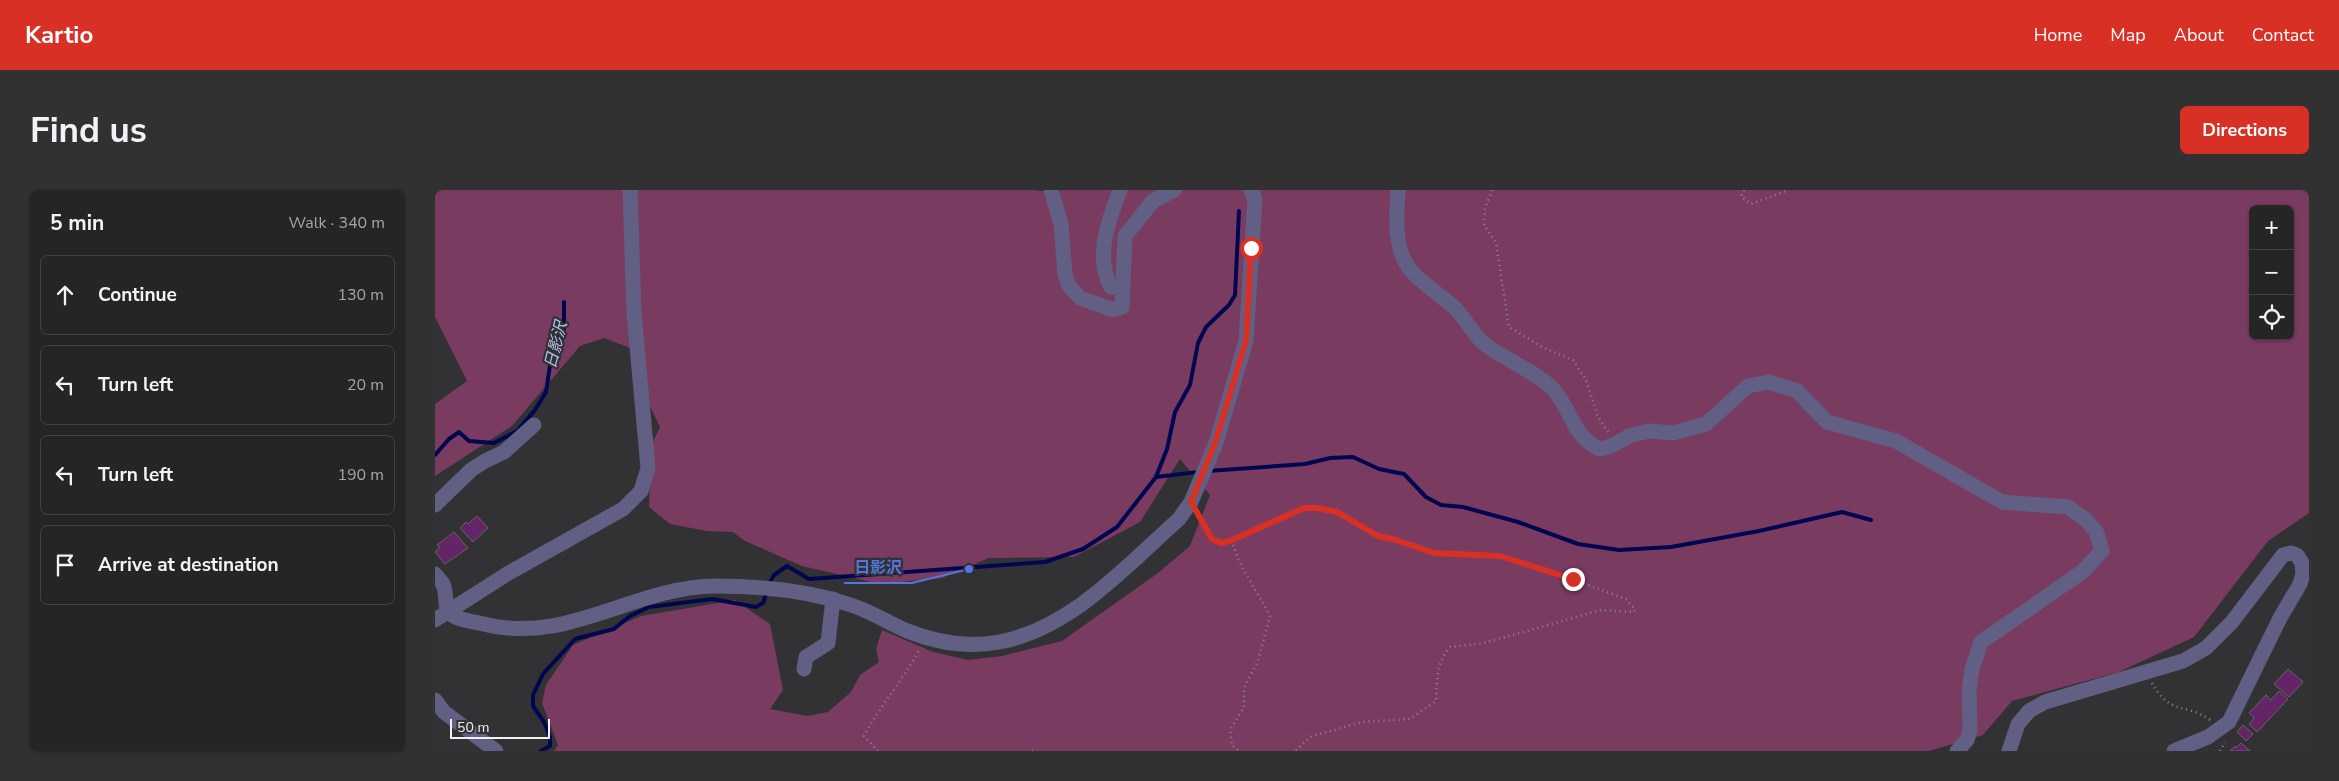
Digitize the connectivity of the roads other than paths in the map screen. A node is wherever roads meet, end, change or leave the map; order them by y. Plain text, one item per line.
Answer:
1 (630, 190) edge
2 (1051, 190) edge
3 (1120, 190) edge
4 (1174, 190) edge
5 (1251, 190) edge
6 (1398, 190) edge
7 (1122, 287) junction
8 (534, 425) dead end
9 (435, 505) edge
10 (435, 574) edge
11 (833, 599) junction
12 (447, 611) junction
13 (435, 620) edge
14 (804, 669) dead end
15 (435, 700) edge
16 (496, 751) edge
17 (1957, 751) edge
18 (2009, 751) edge
19 (2174, 751) edge

1 - 12 street
2 - 7 street
3 - 7 street
4 - 7 street
5 - 11 street
6 - 17 street
8 - 9 street
10 - 12 street
11 - 12 street
11 - 14 street
12 - 13 street
15 - 16 street
18 - 19 street

